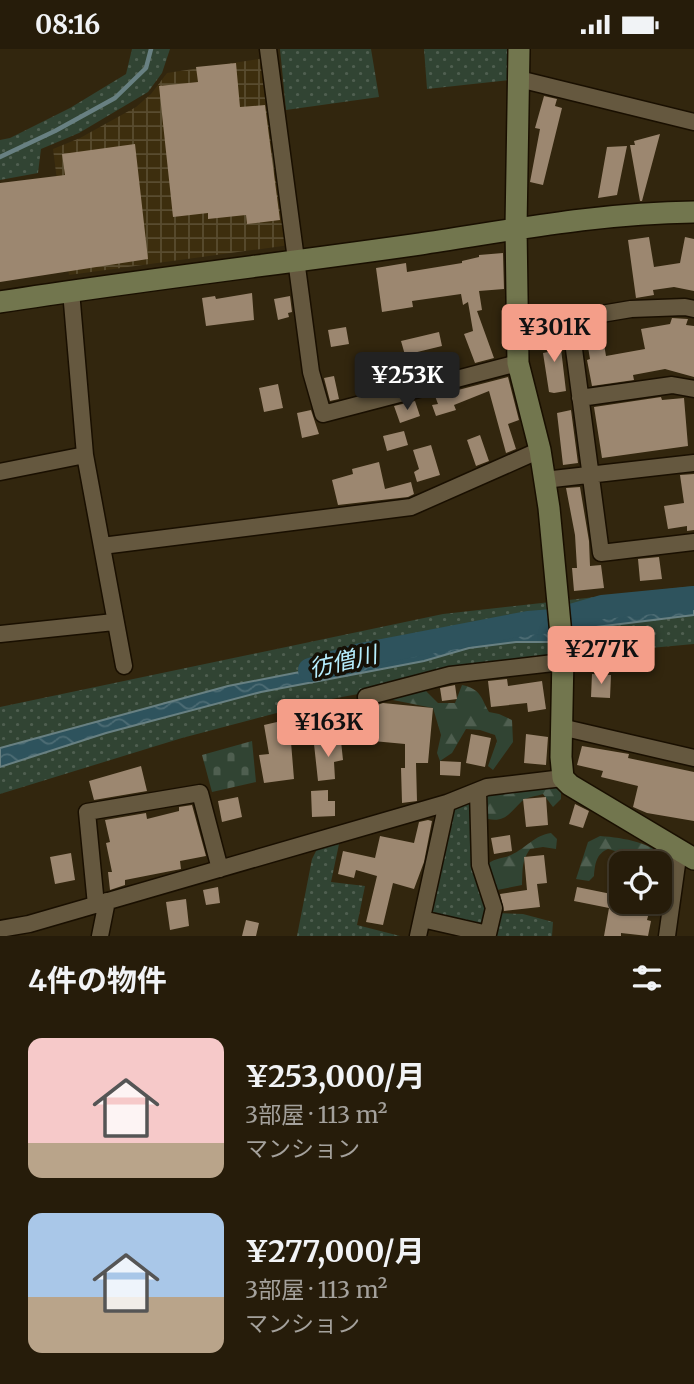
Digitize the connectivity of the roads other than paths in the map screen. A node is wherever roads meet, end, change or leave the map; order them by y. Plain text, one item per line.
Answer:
1 (268, 49) edge
2 (519, 49) edge
3 (519, 79) junction
4 (694, 121) edge
5 (694, 212) edge
6 (516, 227) junction
7 (296, 260) junction
8 (71, 291) junction
9 (0, 302) edge
10 (694, 309) edge
11 (570, 319) junction
12 (518, 327) junction
13 (518, 363) junction
14 (694, 389) edge
15 (580, 398) junction
16 (540, 450) junction
17 (85, 455) junction
18 (694, 463) edge
19 (0, 472) edge
20 (590, 474) junction
21 (544, 480) junction
22 (694, 542) edge
23 (102, 546) junction
24 (114, 622) junction
25 (0, 634) edge
26 (563, 659) junction
27 (124, 666) dead end
28 (366, 697) dead end
29 (561, 727) junction
30 (694, 758) edge
31 (563, 778) junction
32 (478, 791) junction
33 (447, 803) junction
34 (686, 855) edge
35 (220, 869) junction
36 (101, 903) junction
37 (422, 919) junction
38 (0, 929) edge
39 (103, 935) edge
40 (418, 936) edge
41 (667, 936) edge

1 - 7 street
2 - 3 street
3 - 4 street
3 - 6 street
5 - 6 street
6 - 7 street
6 - 12 street
7 - 8 street
7 - 13 street
8 - 9 street
8 - 17 street
10 - 11 street
11 - 12 street
11 - 15 street
12 - 13 street
13 - 16 street
14 - 15 street
15 - 20 street
16 - 21 street
16 - 23 street
17 - 19 street
17 - 23 street
18 - 20 street
20 - 21 street
20 - 22 street
21 - 26 street
23 - 24 street
24 - 25 street
24 - 27 street
26 - 28 street
26 - 29 street
29 - 30 street
29 - 31 street
31 - 32 street
31 - 34 street
32 - 33 street
32 - 37 street
33 - 35 street
33 - 37 street
34 - 41 street
35 - 36 street
35 - 36 street
36 - 38 street
36 - 39 street
37 - 40 street

